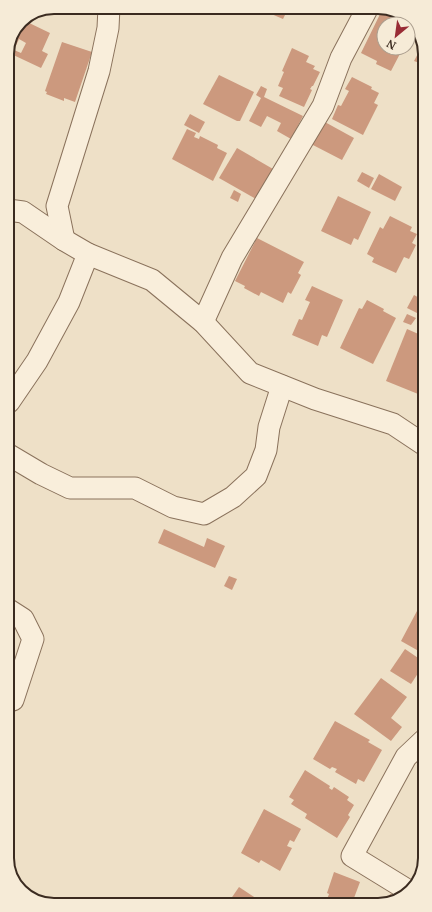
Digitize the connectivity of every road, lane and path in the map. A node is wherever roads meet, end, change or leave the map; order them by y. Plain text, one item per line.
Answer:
1 (109, 14) edge
2 (364, 14) edge
3 (57, 206) junction
4 (15, 211) edge
5 (64, 240) junction
6 (88, 254) junction
7 (203, 322) junction
8 (282, 386) junction
9 (14, 395) edge
10 (418, 441) edge
11 (14, 458) edge
12 (14, 613) edge
13 (14, 697) edge
14 (418, 746) edge
15 (404, 888) edge

1 - 3 street
2 - 7 street
3 - 4 street
3 - 5 street
4 - 5 street
5 - 6 street
6 - 7 street
6 - 9 street
7 - 8 street
8 - 10 street
8 - 11 street
12 - 13 street
14 - 15 street

